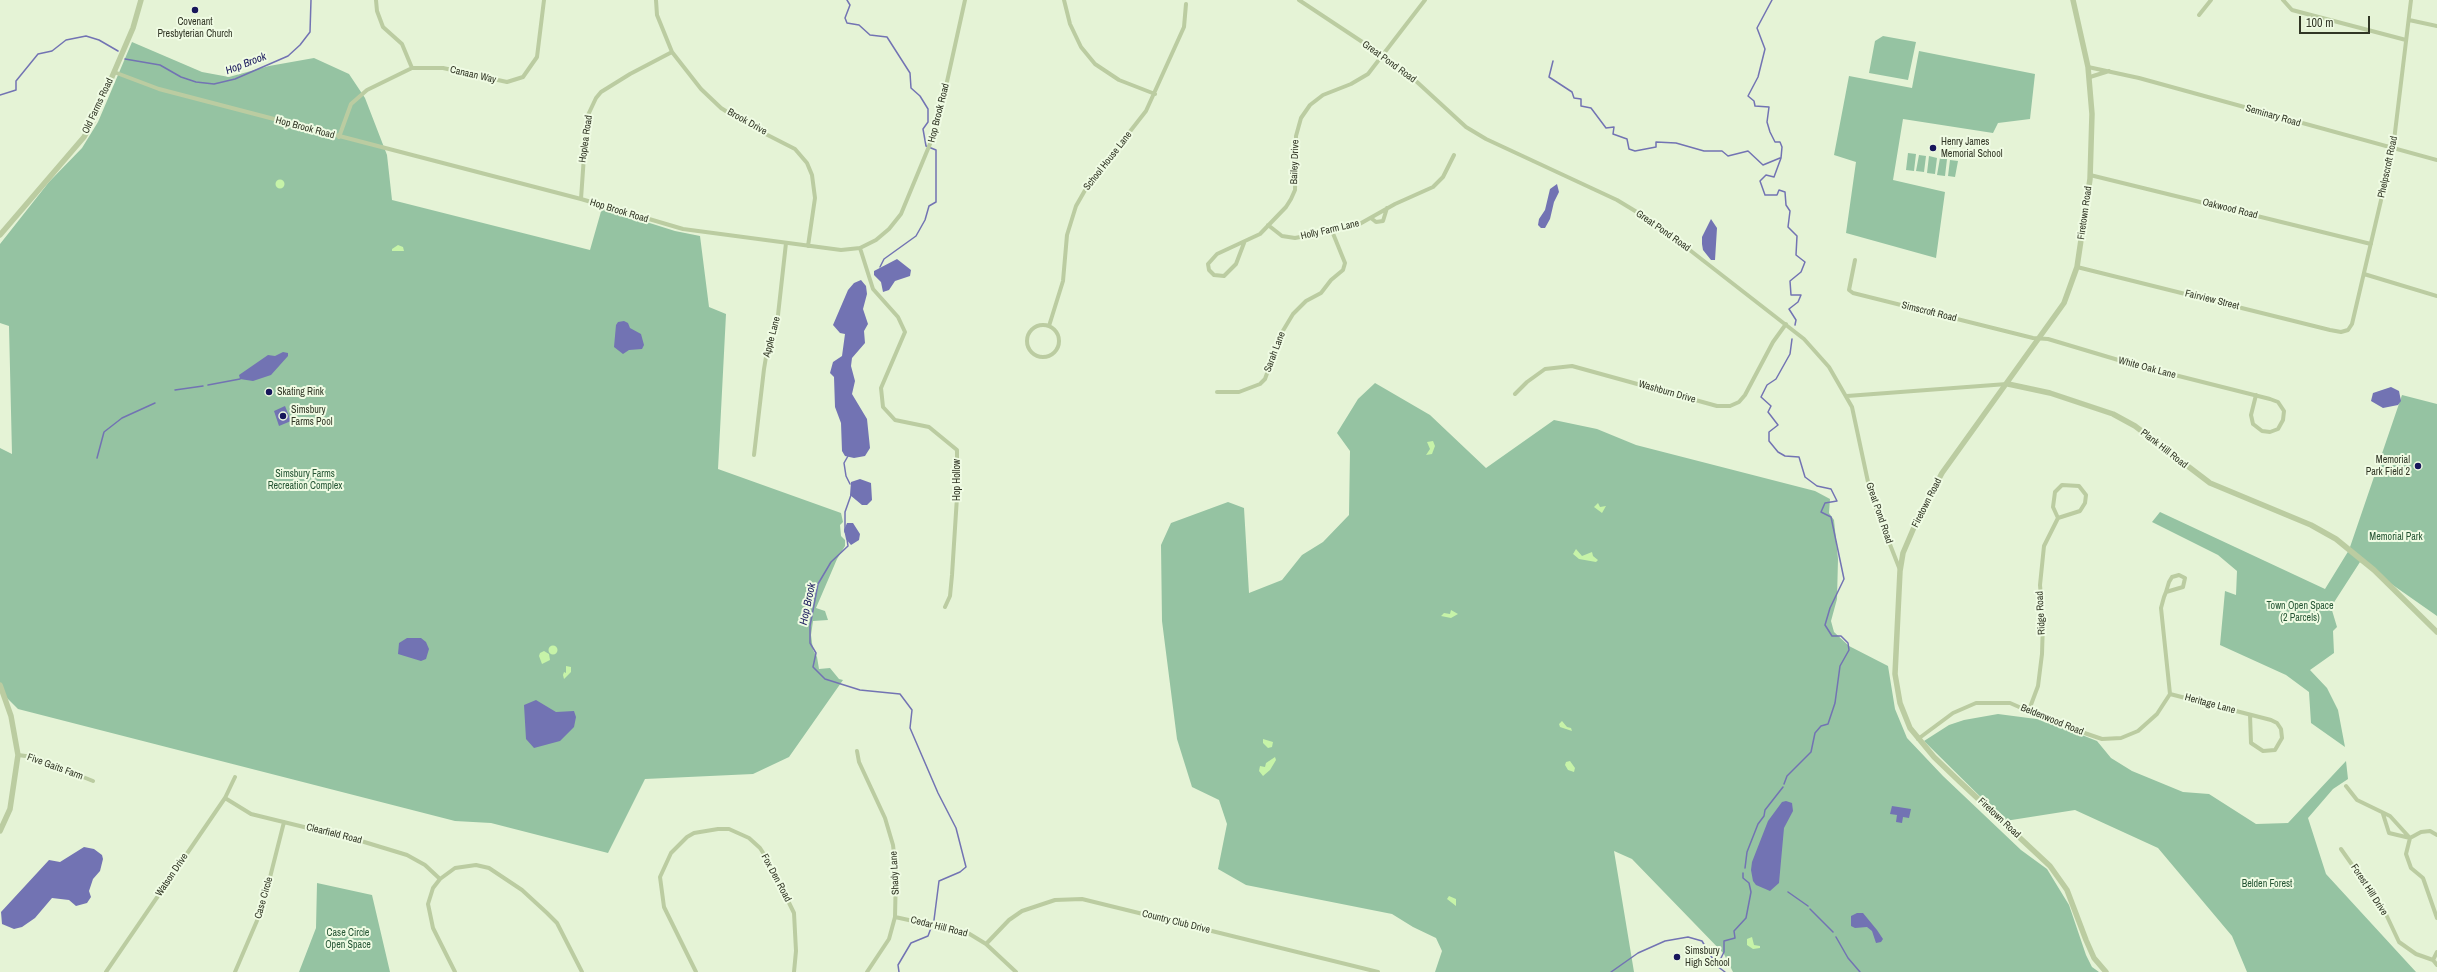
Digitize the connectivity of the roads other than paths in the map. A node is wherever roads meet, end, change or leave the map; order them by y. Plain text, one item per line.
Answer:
1 (141, 0) edge
2 (376, 0) edge
3 (544, 0) edge
4 (656, 0) edge
5 (965, 0) edge
6 (1064, 0) edge
7 (1299, 0) edge
8 (1425, 0) edge
9 (2073, 0) edge
10 (2211, 0) edge
11 (2283, 0) edge
12 (2411, 0) edge
13 (1186, 4) dead end
14 (2199, 15) dead end
15 (2409, 20) junction
16 (2437, 26) edge
17 (2406, 40) junction
18 (672, 52) junction
19 (1382, 55) junction
20 (2088, 67) junction
21 (412, 68) junction
22 (2109, 71) junction
23 (114, 72) junction
24 (2090, 76) junction
25 (1155, 94) junction
26 (339, 137) junction
27 (2394, 149) junction
28 (1454, 155) dead end
29 (2437, 160) edge
30 (2090, 175) junction
31 (581, 199) junction
32 (1387, 208) junction
33 (1371, 218) junction
34 (1268, 225) junction
35 (1332, 231) junction
36 (0, 235) edge
37 (786, 243) junction
38 (1244, 243) junction
39 (2371, 244) junction
40 (808, 246) junction
41 (860, 248) junction
42 (1855, 260) dead end
43 (2077, 267) junction
44 (2364, 274) junction
45 (2437, 296) edge
46 (1786, 324) junction
47 (1049, 326) junction
48 (2348, 330) joint
49 (2040, 339) junction
50 (2008, 384) junction
51 (1217, 392) dead end
52 (1515, 394) dead end
53 (2256, 395) junction
54 (1847, 396) junction
55 (754, 455) dead end
56 (2058, 518) junction
57 (1900, 571) junction
58 (2166, 592) junction
59 (945, 607) dead end
60 (2437, 632) edge
61 (0, 685) edge
62 (2170, 694) junction
63 (2029, 710) junction
64 (2250, 715) junction
65 (1918, 739) junction
66 (858, 751) dead end
67 (18, 755) junction
68 (235, 777) dead end
69 (93, 781) dead end
70 (2346, 786) dead end
71 (225, 798) junction
72 (2383, 814) junction
73 (284, 822) junction
74 (0, 831) edge
75 (2437, 835) edge
76 (2410, 838) junction
77 (2341, 849) dead end
78 (440, 879) junction
79 (895, 917) junction
80 (2437, 918) edge
81 (986, 944) junction
82 (2437, 952) edge
83 (2433, 960) junction
84 (2437, 965) edge
85 (106, 972) edge
86 (235, 972) edge
87 (455, 972) edge
88 (582, 972) edge
89 (696, 972) edge
90 (794, 972) edge
91 (867, 972) edge
92 (1016, 972) edge
93 (1375, 972) edge
94 (2106, 972) edge

1 - 23 street, Old Farms Road
2 - 21 street
3 - 21 street, Canaan Way
4 - 18 street, Brook Drive
5 - 41 street, Hop Brook Road
6 - 25 street
7 - 19 street, Great Pond Road
8 - 19 street, Bailey Drive
9 - 20 street, Firetown Road
10 - 14 street
11 - 17 street
12 - 15 street, Phelpscroft Road
13 - 25 street, School House Lane
15 - 16 street
15 - 17 street, Phelpscroft Road
17 - 27 street, Phelpscroft Road
18 - 31 street, Hoplea Road
18 - 40 street, Brook Drive
19 - 34 street, Bailey Drive
19 - 46 street, Great Pond Road
20 - 22 street, Seminary Road
20 - 24 street, Firetown Road
21 - 26 street, Canaan Way
22 - 24 street
22 - 27 street, Seminary Road
23 - 26 street, Hop Brook Road
23 - 36 street, Old Farms Road
24 - 30 street, Firetown Road
25 - 47 street, School House Lane
26 - 31 street, Hop Brook Road
27 - 29 street, Seminary Road
27 - 39 street, Phelpscroft Road
28 - 32 street, Holly Farm Lane
30 - 39 street, Oakwood Road
30 - 43 street, Firetown Road
31 - 37 street, Hop Brook Road
32 - 33 street, Holly Farm Lane
32 - 33 street, Holly Farm Lane
33 - 35 street, Holly Farm Lane
34 - 35 street, Holly Farm Lane
34 - 38 street, Bailey Drive
35 - 51 street, Sarah Lane
37 - 40 street, Hop Brook Road
37 - 55 street, Apple Lane
38 - 38 street, Bailey Drive
39 - 44 street, Phelpscroft Road
40 - 41 street, Hop Brook Road
41 - 59 street, Hop Hollow
42 - 49 street, Simscroft Road
43 - 48 street, Fairview Street
43 - 49 street, Firetown Road
44 - 45 street
44 - 48 street, Phelpscroft Road
46 - 52 street, Washburn Drive
46 - 54 street, Great Pond Road
47 - 47 street
49 - 50 street, Firetown Road
49 - 53 street, White Oak Lane
50 - 54 street, Plank Hill Road
50 - 57 street, Firetown Road
50 - 60 street, Plank Hill Road
53 - 53 street, White Oak Lane
54 - 57 street, Great Pond Road
56 - 56 street
56 - 63 street, Ridge Road
57 - 65 street, Firetown Road
58 - 58 street
58 - 62 street
61 - 67 street
62 - 63 street, Beldenwood Road
62 - 64 street, Heritage Lane
63 - 65 street, Beldenwood Road
64 - 64 street, Heritage Lane
65 - 94 street, Firetown Road
66 - 79 street, Shady Lane
67 - 69 street, Five Gaits Farm
67 - 74 street
68 - 71 street, Watson Drive
70 - 72 street
71 - 73 street, Clearfield Road
71 - 85 street, Watson Drive
72 - 76 street
72 - 76 street
73 - 78 street, Clearfield Road
73 - 86 street, Case Circle
75 - 76 street
76 - 80 street
77 - 83 street, Forest Hill Drive
78 - 87 street
78 - 88 street
79 - 81 street, Cedar Hill Road
79 - 91 street, Shady Lane
81 - 92 street, Cedar Hill Road
81 - 93 street, Country Club Drive
82 - 83 street
83 - 84 street
89 - 90 street, Fox Den Road

